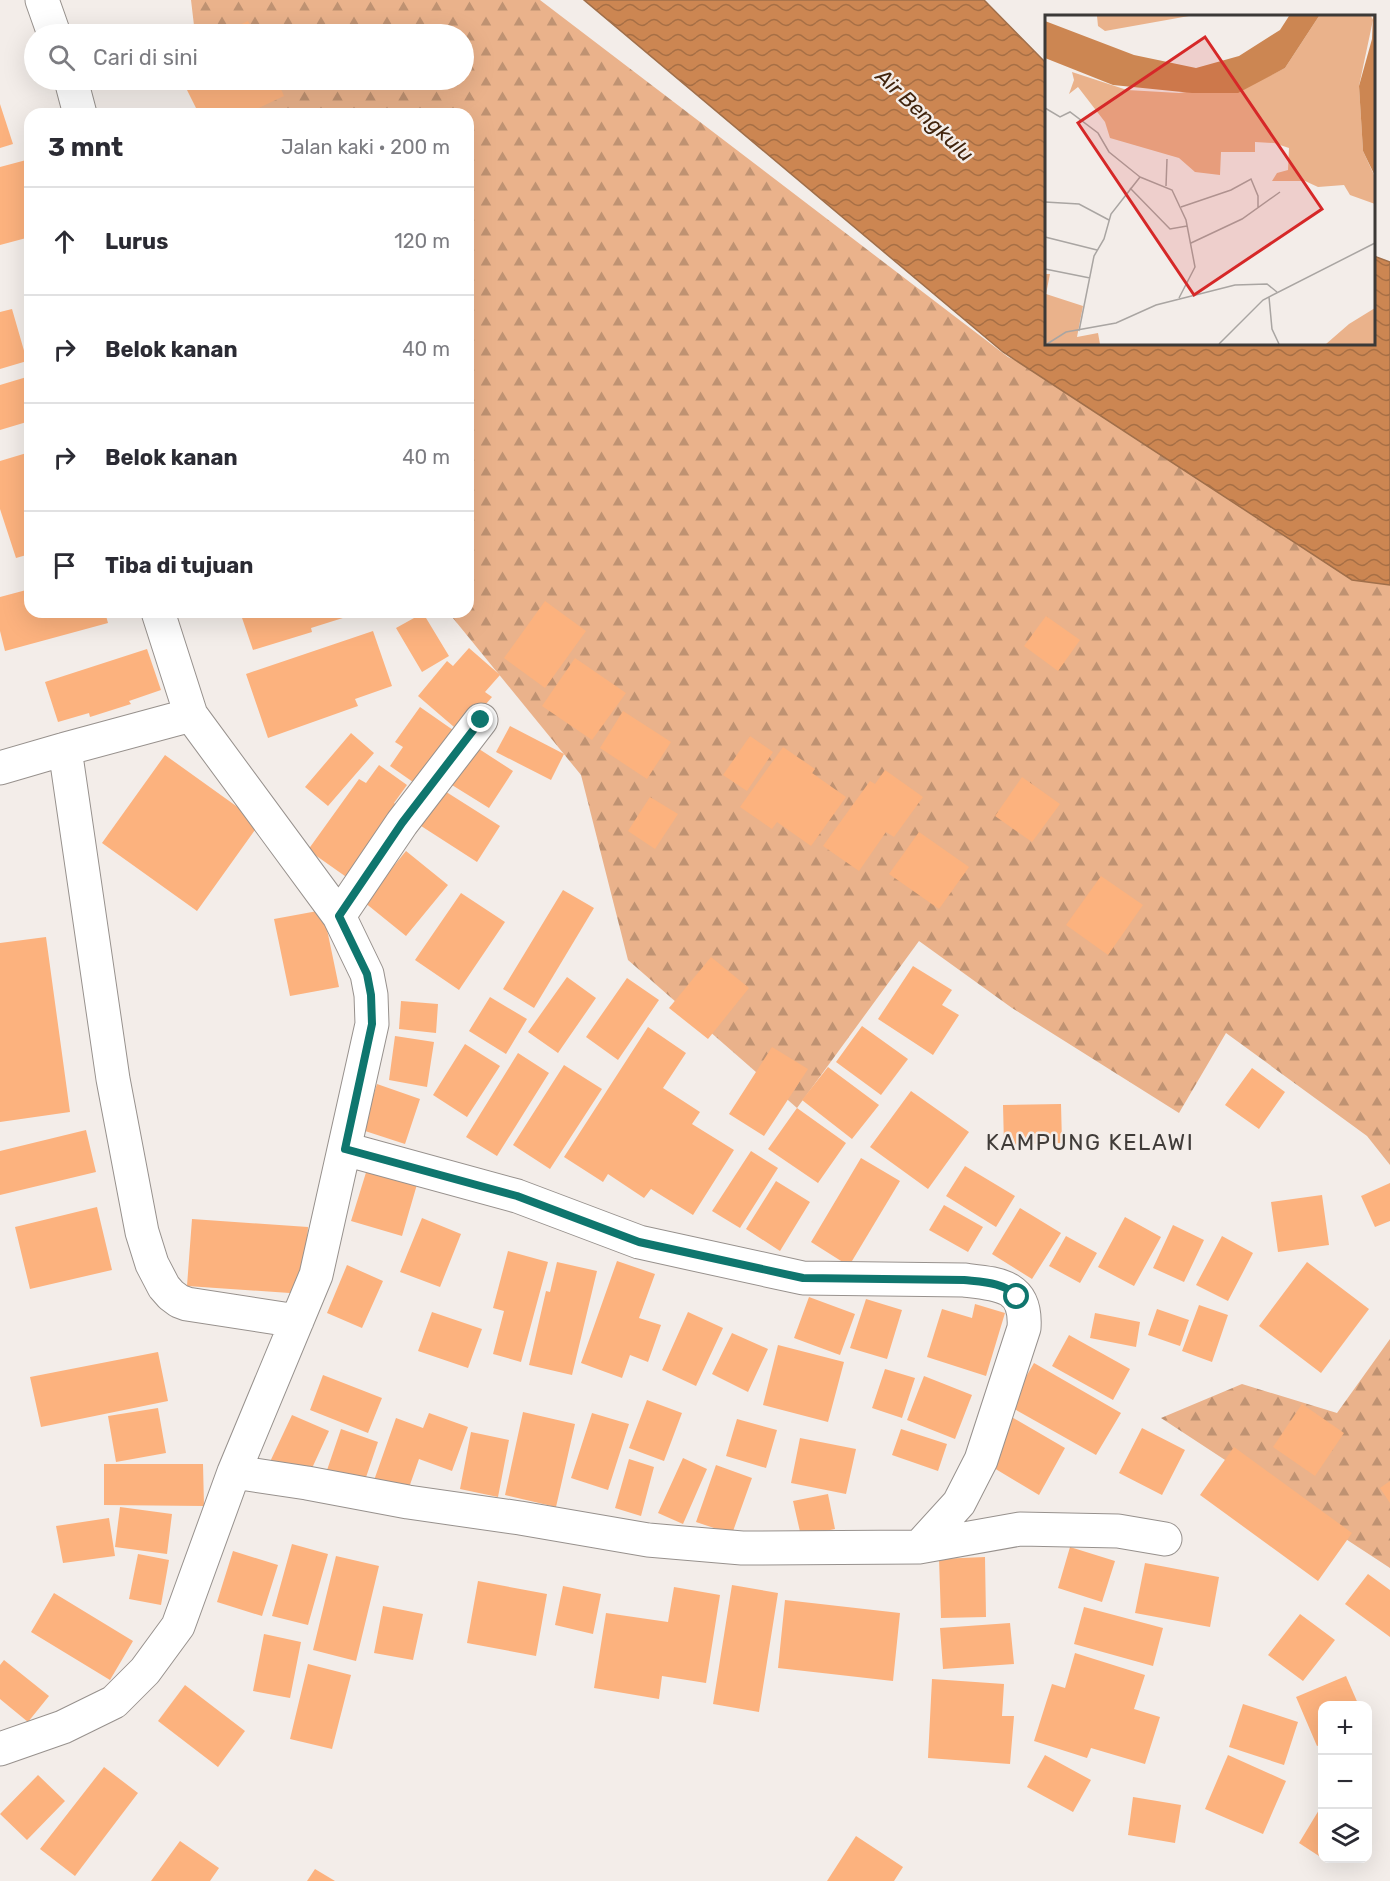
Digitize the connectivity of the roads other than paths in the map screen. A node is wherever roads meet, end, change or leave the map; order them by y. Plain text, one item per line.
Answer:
1 (42, 0) edge
2 (50, 24) edge
3 (74, 90) edge
4 (78, 108) edge
5 (160, 618) edge
6 (191, 715) junction
7 (481, 720) dead end
8 (65, 749) junction
9 (0, 768) edge
10 (339, 916) junction
11 (345, 1149) junction
12 (297, 1321) junction
13 (234, 1472) junction
14 (1165, 1539) dead end
15 (919, 1547) junction
16 (0, 1749) edge

1 - 2 street
3 - 4 street
5 - 6 street
6 - 8 street
6 - 10 street
7 - 10 street
8 - 9 street
8 - 12 street
10 - 11 street
11 - 12 street
11 - 15 street
12 - 13 street
13 - 15 street
13 - 16 street
14 - 15 street

